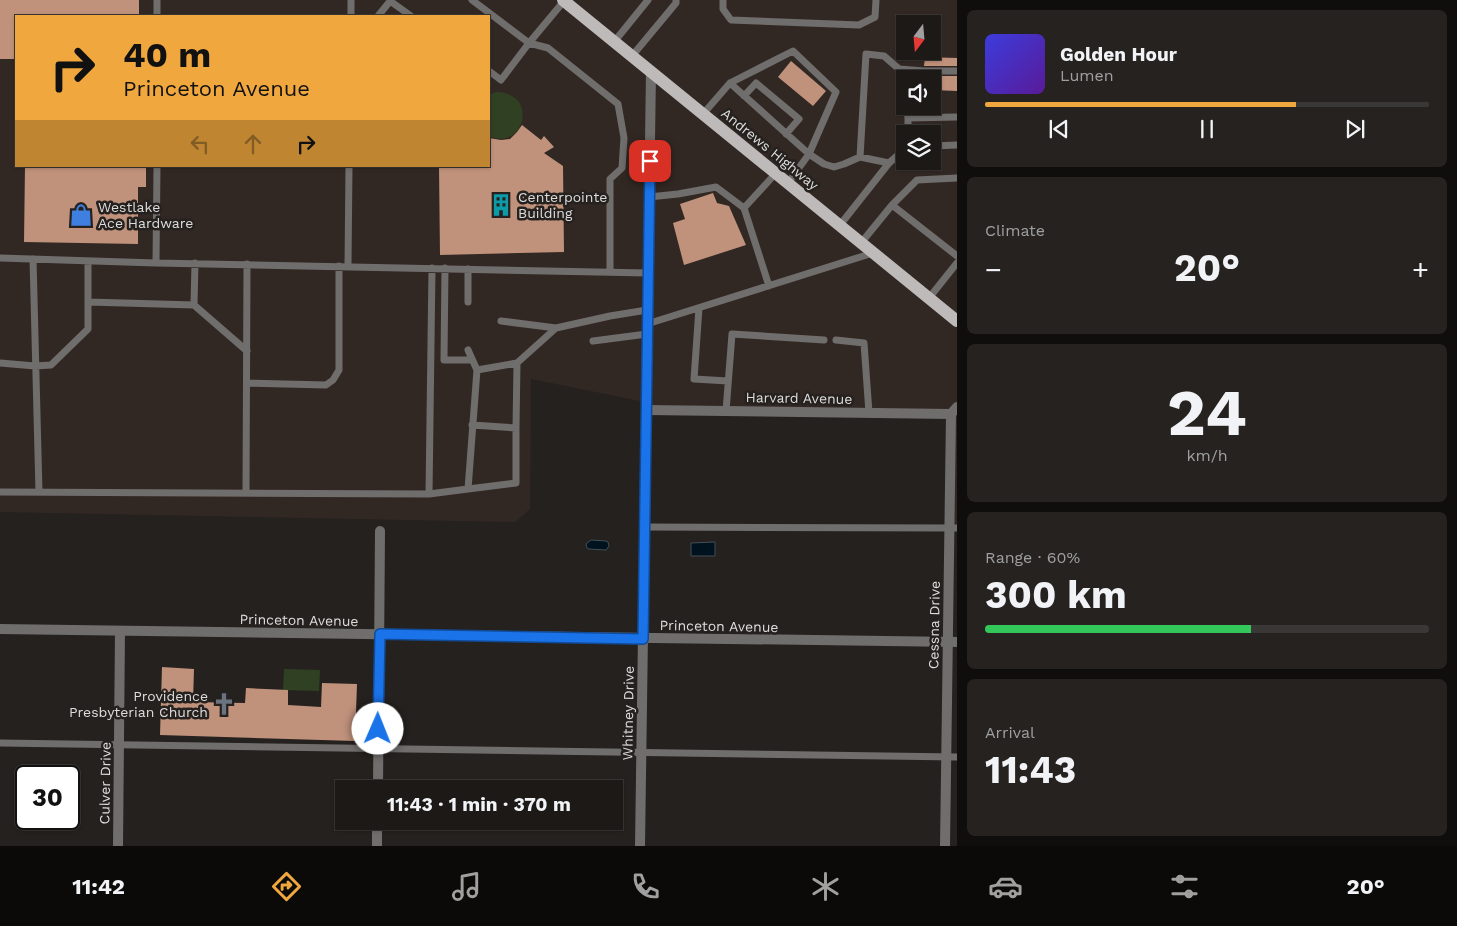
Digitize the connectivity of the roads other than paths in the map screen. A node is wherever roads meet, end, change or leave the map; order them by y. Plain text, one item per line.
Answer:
1 (157, 0) edge
2 (351, 0) edge
3 (472, 0) edge
4 (564, 0) edge
5 (648, 0) edge
6 (676, 0) edge
7 (723, 0) edge
8 (876, 0) edge
9 (391, 1) edge
10 (157, 15) edge
11 (351, 15) edge
12 (379, 15) edge
13 (410, 15) edge
14 (614, 42) junction
15 (529, 43) junction
16 (632, 56) junction
17 (898, 69) joint
18 (651, 71) junction
19 (957, 71) edge
20 (490, 72) edge
21 (730, 83) junction
22 (744, 96) junction
23 (703, 114) junction
24 (908, 115) edge
25 (957, 117) edge
26 (908, 118) junction
27 (908, 125) edge
28 (786, 134) junction
29 (957, 145) edge
30 (941, 146) edge
31 (809, 154) junction
32 (860, 156) junction
33 (896, 157) edge
34 (889, 163) junction
35 (156, 167) edge
36 (349, 167) edge
37 (776, 173) junction
38 (957, 178) edge
39 (788, 183) junction
40 (649, 197) junction
41 (892, 205) junction
42 (744, 208) junction
43 (840, 225) junction
44 (861, 242) junction
45 (873, 253) junction
46 (957, 256) edge
47 (0, 258) edge
48 (32, 259) junction
49 (88, 260) junction
50 (156, 262) junction
51 (195, 263) junction
52 (957, 263) edge
53 (247, 264) junction
54 (339, 266) junction
55 (348, 266) junction
56 (432, 268) junction
57 (445, 268) junction
58 (468, 269) junction
59 (610, 272) junction
60 (648, 272) junction
61 (769, 286) junction
62 (929, 298) junction
63 (88, 302) junction
64 (468, 302) dead end
65 (194, 305) junction
66 (699, 308) junction
67 (647, 310) junction
68 (957, 321) edge
69 (501, 322) dead end
70 (556, 328) junction
71 (647, 329) junction
72 (824, 340) dead end
73 (836, 340) dead end
74 (593, 341) dead end
75 (468, 350) dead end
76 (247, 351) junction
77 (472, 360) junction
78 (0, 363) edge
79 (517, 363) junction
80 (36, 366) junction
81 (477, 370) junction
82 (728, 381) junction
83 (246, 382) junction
84 (646, 410) junction
85 (954, 410) edge
86 (726, 411) junction
87 (869, 413) junction
88 (472, 425) junction
89 (516, 428) junction
90 (954, 442) edge
91 (468, 489) junction
92 (0, 492) edge
93 (39, 492) junction
94 (246, 493) junction
95 (429, 494) junction
96 (644, 526) junction
97 (953, 528) edge
98 (380, 531) dead end
99 (0, 629) edge
100 (120, 631) junction
101 (380, 634) junction
102 (643, 639) junction
103 (952, 642) edge
104 (0, 743) edge
105 (119, 744) junction
106 (378, 748) junction
107 (641, 752) junction
108 (952, 757) edge
109 (378, 780) edge
110 (377, 830) edge
111 (118, 846) edge
112 (376, 846) edge
113 (640, 846) edge
114 (945, 846) edge

1 - 10 lane
2 - 11 lane
3 - 15 lane
4 - 14 main road, Andrews Highway
4 - 15 lane
5 - 14 lane
6 - 16 lane
7 - 8 lane
9 - 12 lane
9 - 13 lane
14 - 16 main road, Andrews Highway
15 - 20 lane
15 - 59 lane
16 - 18 main road, Andrews Highway
17 - 19 lane
17 - 32 lane
18 - 23 main road, Andrews Highway
18 - 40 street, Whitney Drive
21 - 22 lane
21 - 23 lane
21 - 31 lane
22 - 28 lane
22 - 28 lane
23 - 37 main road, Andrews Highway
24 - 26 lane
25 - 26 lane
26 - 27 lane
28 - 31 lane
29 - 30 lane
31 - 32 lane
31 - 39 lane
32 - 34 lane
33 - 34 lane
34 - 43 lane
35 - 50 lane
36 - 55 lane
37 - 39 main road, Andrews Highway
37 - 42 lane
38 - 41 lane
39 - 43 main road, Andrews Highway
40 - 42 lane
40 - 60 street, Whitney Drive
41 - 44 lane
41 - 46 lane
42 - 61 lane
43 - 44 main road, Andrews Highway
44 - 45 main road, Andrews Highway
45 - 61 lane
45 - 62 main road, Andrews Highway
47 - 48 lane
48 - 49 lane
48 - 80 lane
49 - 50 lane
49 - 63 lane
50 - 51 lane
51 - 53 lane
51 - 65 lane
52 - 62 lane
53 - 54 lane
53 - 76 lane
54 - 55 lane
54 - 83 lane
55 - 56 lane
56 - 57 lane
56 - 95 lane
57 - 58 lane
57 - 77 lane
58 - 59 lane
58 - 64 lane
59 - 60 lane
60 - 67 street, Whitney Drive
61 - 66 lane
62 - 68 main road, Andrews Highway
63 - 65 lane
63 - 80 lane
65 - 76 lane
66 - 71 lane
66 - 82 lane
67 - 70 lane
67 - 71 street, Whitney Drive
69 - 70 lane
70 - 79 lane
71 - 74 lane
71 - 84 street, Whitney Drive
72 - 82 lane
73 - 87 lane
75 - 77 lane
76 - 83 lane
77 - 81 lane
78 - 80 lane
79 - 81 lane
79 - 89 lane
80 - 93 lane
81 - 88 lane
82 - 86 lane
83 - 94 lane
84 - 86 street, Harvard Avenue
84 - 96 street, Whitney Drive
85 - 87 street, Harvard Avenue
85 - 90 street, Cessna Drive
86 - 87 street, Harvard Avenue
88 - 89 lane
88 - 91 lane
89 - 91 lane
90 - 97 street, Cessna Drive
91 - 95 lane
92 - 93 lane
93 - 94 lane
94 - 95 lane
96 - 97 lane
96 - 102 street, Whitney Drive
97 - 103 street, Cessna Drive
98 - 101 street
99 - 100 street, Princeton Avenue
100 - 101 street, Princeton Avenue
100 - 105 street, Culver Drive
101 - 102 street, Princeton Avenue
101 - 106 street
102 - 103 street, Princeton Avenue
102 - 107 street, Whitney Drive
103 - 108 street, Cessna Drive
104 - 105 lane
105 - 106 lane
105 - 111 street, Culver Drive
106 - 107 lane
106 - 109 street
107 - 108 lane
107 - 113 street, Whitney Drive
108 - 114 street, Cessna Drive
110 - 112 street

